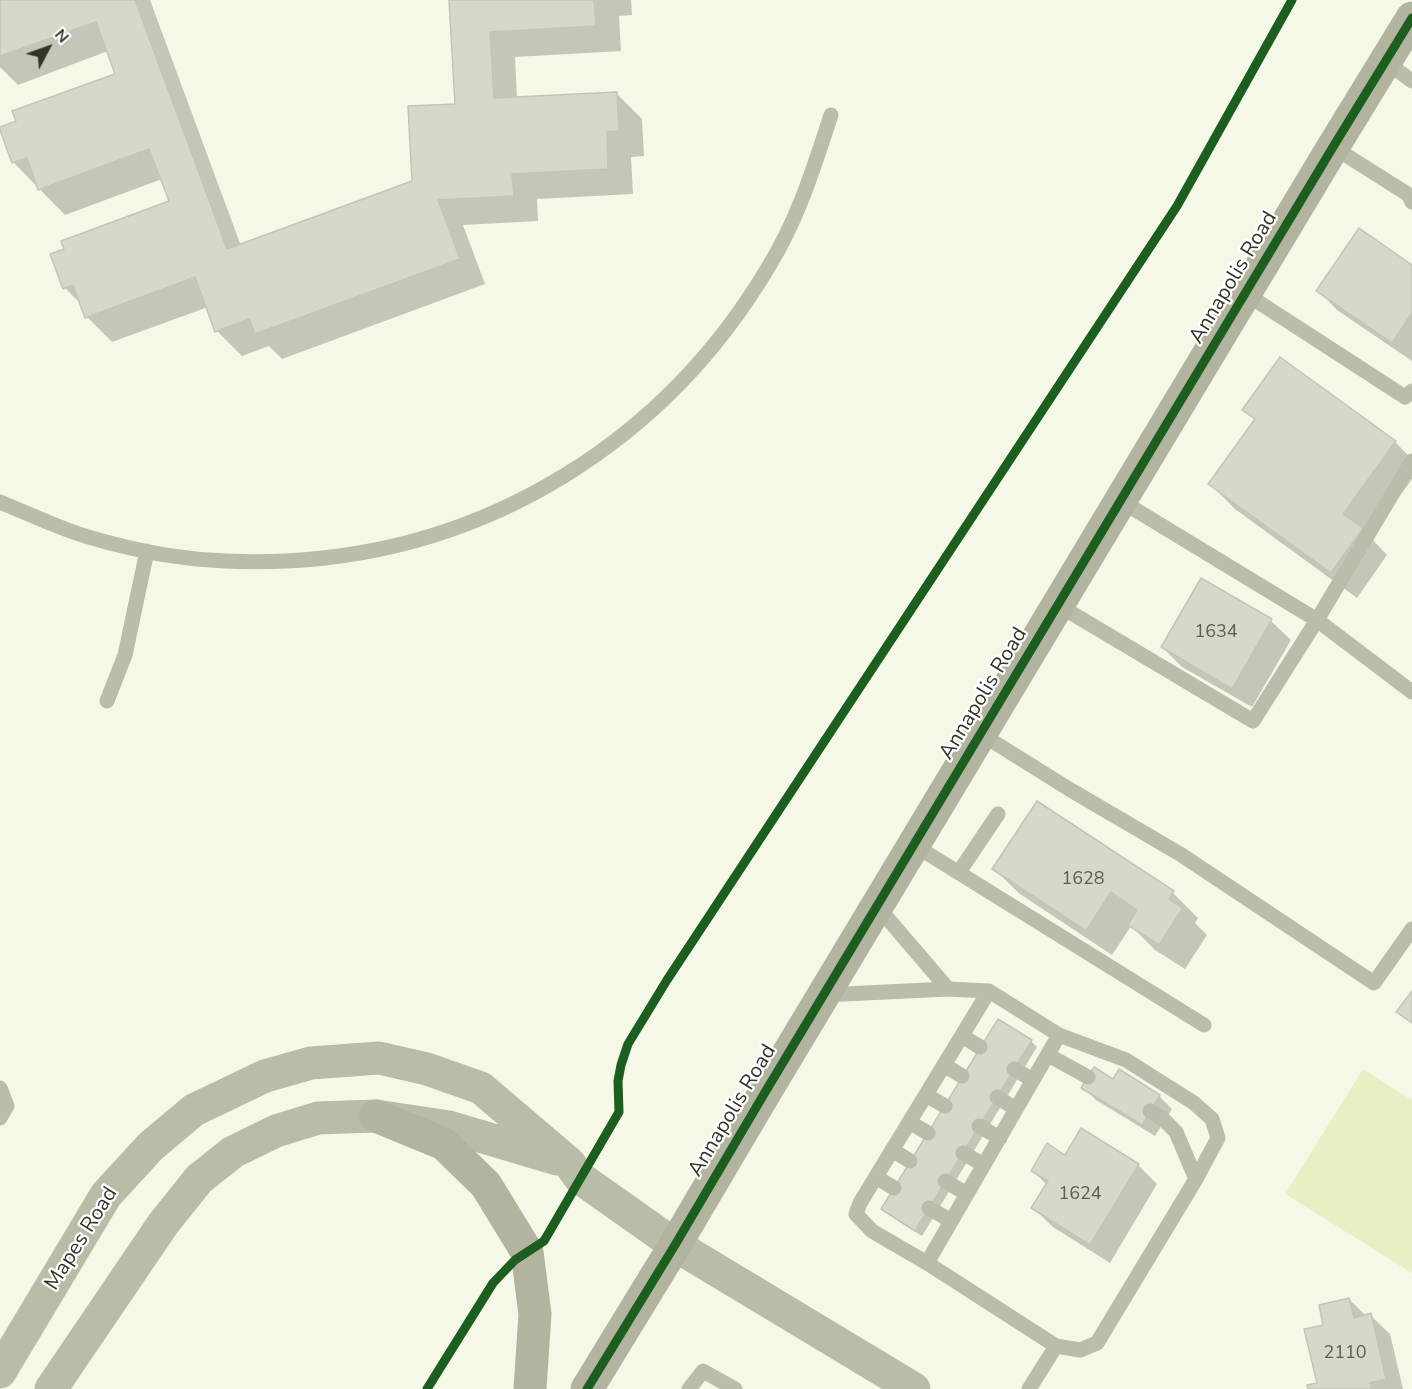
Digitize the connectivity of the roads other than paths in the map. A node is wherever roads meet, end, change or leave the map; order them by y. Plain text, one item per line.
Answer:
1 (1412, 18) edge
2 (1386, 62) junction
3 (1412, 81) edge
4 (831, 115) dead end
5 (1333, 147) junction
6 (1412, 202) edge
7 (1246, 294) junction
8 (1410, 398) edge
9 (1412, 461) edge
10 (1121, 501) junction
11 (0, 502) edge
12 (147, 551) junction
13 (1058, 605) junction
14 (1317, 620) junction
15 (1412, 692) edge
16 (107, 701) dead end
17 (981, 734) junction
18 (998, 814) dead end
19 (914, 845) junction
20 (959, 872) junction
21 (877, 906) junction
22 (1412, 929) edge
23 (948, 989) junction
24 (989, 991) junction
25 (823, 995) junction
26 (1204, 1025) dead end
27 (1059, 1035) junction
28 (962, 1036) junction
29 (981, 1047) dead end
30 (1048, 1055) junction
31 (944, 1065) junction
32 (1014, 1069) dead end
33 (962, 1076) dead end
34 (1088, 1077) dead end
35 (1033, 1080) junction
36 (0, 1088) edge
37 (926, 1095) junction
38 (997, 1097) dead end
39 (945, 1106) dead end
40 (1016, 1109) junction
41 (1150, 1111) dead end
42 (376, 1116) junction
43 (0, 1118) edge
44 (909, 1122) junction
45 (979, 1126) dead end
46 (928, 1133) dead end
47 (1000, 1138) junction
48 (892, 1150) junction
49 (963, 1153) dead end
50 (910, 1161) dead end
51 (569, 1163) junction
52 (984, 1165) junction
53 (876, 1177) junction
54 (1196, 1179) junction
55 (945, 1182) dead end
56 (894, 1188) dead end
57 (967, 1194) junction
58 (929, 1208) dead end
59 (951, 1221) junction
60 (675, 1245) junction
61 (927, 1263) junction
62 (1056, 1346) junction
63 (0, 1372) edge
64 (51, 1389) edge
65 (530, 1389) edge
66 (587, 1389) edge
67 (689, 1389) edge
68 (735, 1389) edge
69 (914, 1389) edge
70 (1029, 1389) edge

1 - 2 main road, Annapolis Road
2 - 3 lane
2 - 5 main road, Annapolis Road
4 - 12 lane
5 - 6 lane
5 - 7 main road, Annapolis Road
7 - 8 lane
7 - 10 main road, Annapolis Road
9 - 14 lane
10 - 13 main road, Annapolis Road
10 - 14 lane
11 - 12 lane
12 - 16 lane
13 - 14 lane
13 - 17 main road, Annapolis Road
14 - 15 lane
17 - 19 main road, Annapolis Road
17 - 22 lane
18 - 20 lane
19 - 20 lane
19 - 21 main road, Annapolis Road
20 - 26 lane
21 - 23 lane
21 - 25 main road, Annapolis Road
23 - 24 lane
23 - 25 lane
24 - 27 lane
24 - 28 lane
25 - 60 main road, Annapolis Road
27 - 30 lane
27 - 54 lane
28 - 29 lane
28 - 31 lane
30 - 34 lane
30 - 35 lane
31 - 33 lane
31 - 37 lane
32 - 35 lane
35 - 40 lane
36 - 43 lane
37 - 39 lane
37 - 44 lane
38 - 40 lane
40 - 47 lane
41 - 54 lane
42 - 51 street
42 - 64 street
42 - 65 main road
44 - 46 lane
44 - 48 lane
45 - 47 lane
47 - 52 lane
48 - 50 lane
48 - 53 lane
49 - 52 lane
51 - 60 street, Mapes Road
51 - 63 street, Mapes Road
52 - 57 lane
53 - 56 lane
53 - 61 lane
54 - 62 lane
55 - 57 lane
57 - 59 lane
58 - 59 lane
59 - 61 lane
60 - 66 main road, Annapolis Road
60 - 69 street, Mapes Road
61 - 62 lane
62 - 70 lane
67 - 68 lane

